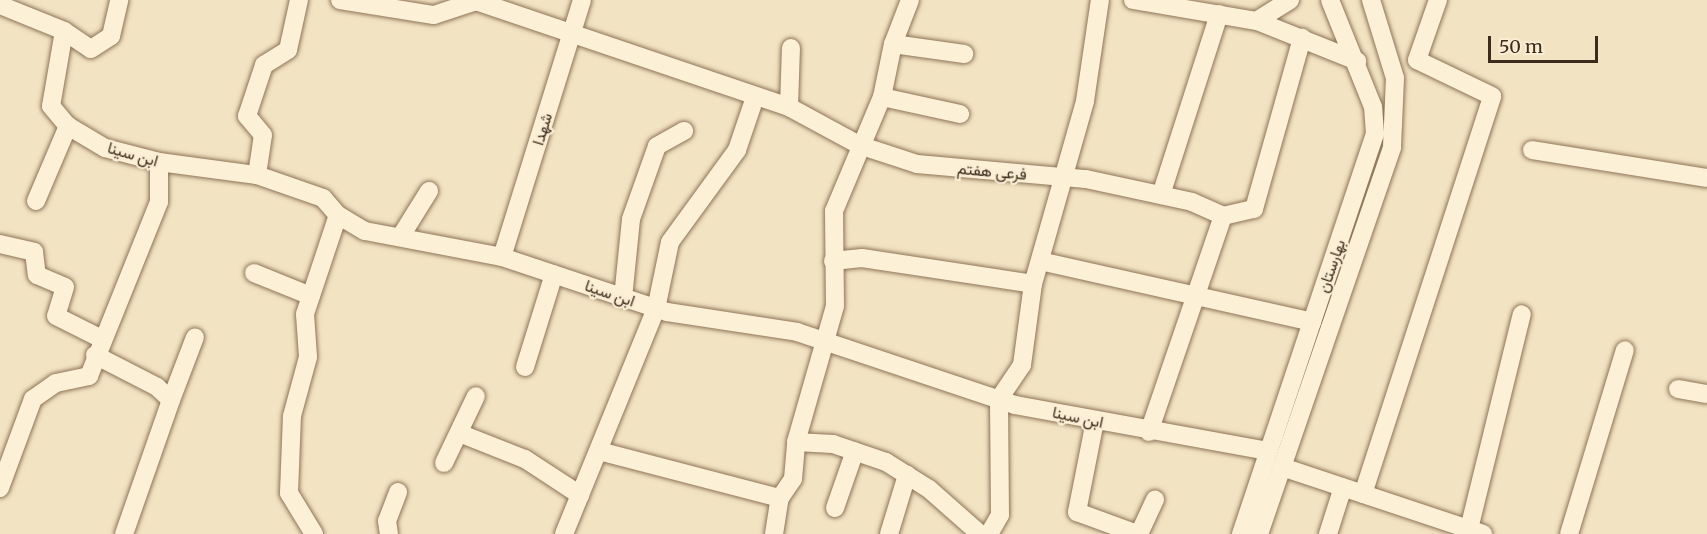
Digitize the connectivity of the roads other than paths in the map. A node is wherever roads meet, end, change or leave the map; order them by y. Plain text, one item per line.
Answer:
1 (118, 0) edge
2 (300, 0) edge
3 (582, 0) edge
4 (910, 0) edge
5 (1100, 0) edge
6 (1133, 0) edge
7 (1290, 0) edge
8 (1330, 0) edge
9 (1371, 0) edge
10 (1438, 0) edge
11 (351, 2) edge
12 (1184, 4) edge
13 (0, 5) edge
14 (1219, 14) junction
15 (1257, 21) junction
16 (572, 30) junction
17 (64, 31) junction
18 (1302, 39) junction
19 (893, 44) junction
20 (791, 48) dead end
21 (964, 54) dead end
22 (1357, 61) junction
23 (882, 97) junction
24 (755, 98) junction
25 (789, 107) junction
26 (960, 114) dead end
27 (68, 126) junction
28 (684, 131) dead end
29 (859, 145) junction
30 (1532, 150) dead end
31 (159, 162) junction
32 (257, 175) junction
33 (1065, 177) junction
34 (1707, 178) edge
35 (429, 191) dead end
36 (1161, 195) junction
37 (36, 201) dead end
38 (338, 215) junction
39 (1223, 216) junction
40 (401, 236) junction
41 (0, 244) edge
42 (502, 257) junction
43 (833, 261) junction
44 (1040, 261) junction
45 (254, 273) dead end
46 (554, 274) junction
47 (1033, 284) junction
48 (311, 296) junction
49 (1194, 296) junction
50 (623, 298) junction
51 (656, 309) junction
52 (1522, 314) dead end
53 (1312, 322) junction
54 (195, 337) dead end
55 (825, 340) junction
56 (98, 346) junction
57 (1624, 350) dead end
58 (525, 367) dead end
59 (1678, 389) dead end
60 (1707, 394) edge
61 (476, 396) dead end
62 (999, 399) junction
63 (171, 400) junction
64 (1095, 421) junction
65 (1149, 432) junction
66 (459, 433) junction
67 (796, 442) junction
68 (599, 451) junction
69 (855, 451) junction
70 (1268, 451) junction
71 (444, 463) dead end
72 (1282, 467) junction
73 (907, 475) junction
74 (1343, 487) junction
75 (0, 489) edge
76 (399, 492) dead end
77 (1363, 494) junction
78 (580, 495) junction
79 (780, 498) junction
80 (1155, 500) dead end
81 (836, 508) dead end
82 (1430, 526) edge
83 (1476, 532) edge
84 (124, 534) edge
85 (314, 534) edge
86 (389, 534) edge
87 (564, 534) edge
88 (774, 534) edge
89 (889, 534) edge
90 (980, 534) edge
91 (989, 534) edge
92 (1138, 534) edge
93 (1241, 534) edge
94 (1259, 534) edge
95 (1328, 534) edge
96 (1569, 534) edge

1 - 17 street
2 - 32 street
3 - 16 street, شهدا
4 - 19 street
5 - 33 street
6 - 12 street
7 - 15 street
8 - 22 street, بهارستان
9 - 72 street, بهارستان
10 - 77 street
11 - 16 street, فرعی هفتم
12 - 14 street
13 - 17 street
14 - 15 street
14 - 36 street
15 - 18 street
16 - 24 street, فرعی هفتم
16 - 42 street, شهدا
17 - 27 street, ابن سینا
18 - 22 street
18 - 39 street
19 - 21 street
19 - 23 street
20 - 25 street
22 - 53 street, بهارستان
23 - 26 street
23 - 29 street
24 - 25 street, فرعی هفتم
24 - 51 street
25 - 29 street, فرعی هفتم
27 - 31 street, ابن سینا
27 - 37 street
28 - 50 street
29 - 33 street, فرعی هفتم
29 - 43 street
30 - 34 street
31 - 32 street, ابن سینا
31 - 56 street
32 - 38 street, ابن سینا
33 - 36 street, فرعی هفتم
33 - 44 street
35 - 40 street
36 - 39 street, فرعی هفتم
38 - 40 street, ابن سینا
38 - 48 street
39 - 49 street
40 - 42 street, ابن سینا
41 - 56 street
42 - 46 street, ابن سینا
43 - 47 street
43 - 55 street
44 - 47 street
44 - 49 street
45 - 48 street
46 - 50 street, ابن سینا
46 - 58 street
47 - 62 street
48 - 85 street
49 - 53 street
49 - 65 street
50 - 51 street, ابن سینا
51 - 55 street, ابن سینا
51 - 68 street
52 - 83 street
53 - 70 street, بهارستان
54 - 63 street
55 - 62 street, ابن سینا
55 - 67 street
56 - 63 street
56 - 75 street
57 - 96 street
59 - 60 street
61 - 66 street
62 - 64 street, ابن سینا
62 - 91 street
63 - 84 street
64 - 65 street, ابن سینا
64 - 92 street
65 - 70 street, ابن سینا
66 - 71 street
66 - 78 street
67 - 69 street
67 - 79 street
68 - 78 street
68 - 79 street
69 - 73 street
69 - 81 street
70 - 93 street, بهارستان
72 - 74 street
72 - 94 street, بهارستان
73 - 89 street
73 - 90 street
74 - 77 street
74 - 95 street
76 - 86 street
77 - 82 street
78 - 87 street
79 - 88 street
80 - 92 street
82 - 83 street

